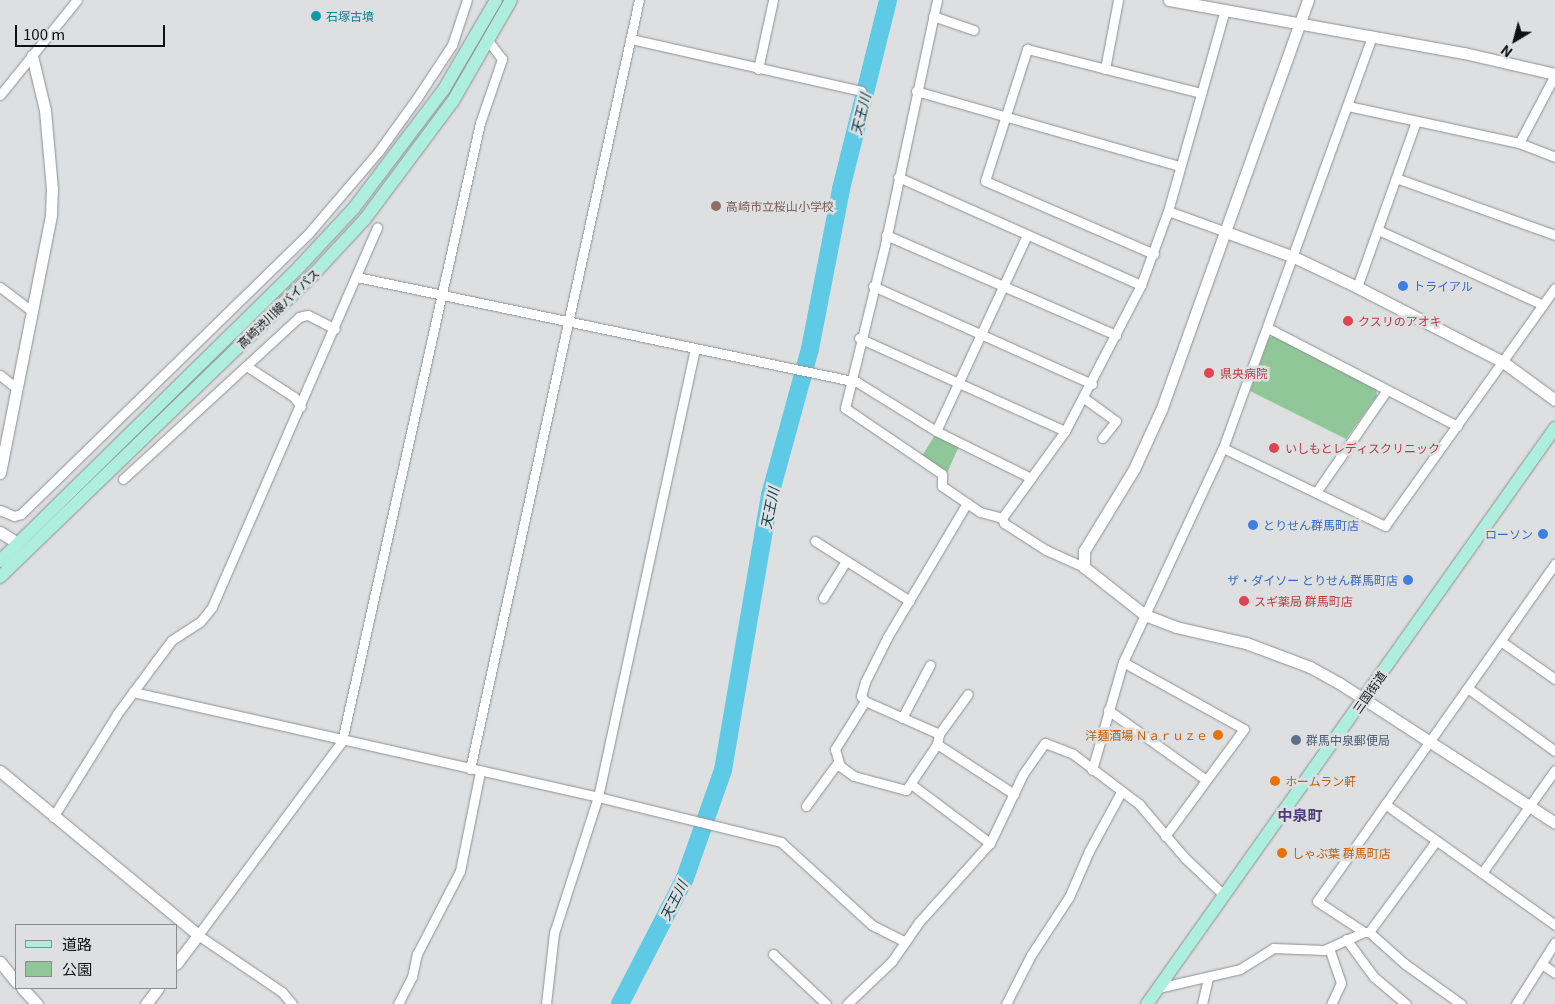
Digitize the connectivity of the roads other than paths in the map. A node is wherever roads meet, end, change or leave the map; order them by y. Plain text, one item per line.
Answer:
1 (77, 0) edge
2 (467, 0) edge
3 (496, 0) edge
4 (511, 0) edge
5 (639, 0) edge
6 (773, 0) edge
7 (936, 0) edge
8 (1118, 0) edge
9 (1169, 0) edge
10 (1308, 0) edge
11 (1225, 10) junction
12 (933, 16) junction
13 (1300, 25) junction
14 (974, 30) dead end
15 (1372, 36) junction
16 (631, 39) junction
17 (489, 42) junction
18 (32, 56) junction
19 (758, 69) junction
20 (1105, 69) junction
21 (1555, 74) edge
22 (861, 91) dead end
23 (916, 91) junction
24 (1202, 93) junction
25 (0, 94) edge
26 (1348, 106) junction
27 (1006, 115) junction
28 (1416, 120) junction
29 (1519, 143) junction
30 (1555, 157) edge
31 (1179, 166) junction
32 (898, 177) junction
33 (1396, 178) junction
34 (1168, 211) junction
35 (377, 227) dead end
36 (1378, 230) junction
37 (1226, 232) junction
38 (886, 235) junction
39 (1027, 235) junction
40 (1555, 235) edge
41 (1154, 254) junction
42 (1294, 257) junction
43 (357, 277) junction
44 (1004, 284) junction
45 (873, 286) junction
46 (1141, 286) junction
47 (0, 287) edge
48 (1357, 287) junction
49 (1555, 288) edge
50 (442, 293) junction
51 (1543, 305) junction
52 (34, 312) junction
53 (568, 322) junction
54 (1268, 328) junction
55 (334, 329) junction
56 (982, 334) junction
57 (1116, 335) junction
58 (859, 338) junction
59 (695, 348) junction
60 (1503, 362) junction
61 (248, 367) junction
62 (0, 375) edge
63 (850, 382) junction
64 (959, 383) junction
65 (1092, 384) junction
66 (18, 389) junction
67 (1386, 390) junction
68 (1084, 398) junction
69 (1555, 400) edge
70 (301, 407) junction
71 (1456, 426) junction
72 (1555, 428) edge
73 (936, 431) junction
74 (1065, 432) junction
75 (1102, 438) dead end
76 (1223, 448) junction
77 (0, 472) edge
78 (1031, 478) junction
79 (123, 479) dead end
80 (1317, 491) junction
81 (968, 504) junction
82 (0, 510) edge
83 (1002, 518) junction
84 (0, 532) edge
85 (16, 542) junction
86 (815, 542) dead end
87 (846, 560) junction
88 (0, 561) edge
89 (1084, 567) junction
90 (1554, 569) edge
91 (0, 577) edge
92 (823, 598) dead end
93 (910, 600) junction
94 (1146, 615) junction
95 (1502, 642) junction
96 (1123, 662) junction
97 (930, 665) dead end
98 (1555, 678) edge
99 (1469, 689) junction
100 (133, 692) junction
101 (968, 694) dead end
102 (1366, 698) junction
103 (865, 701) junction
104 (1108, 710) junction
105 (902, 718) junction
106 (938, 739) junction
107 (342, 741) junction
108 (1429, 741) junction
109 (1555, 752) edge
110 (838, 762) junction
111 (470, 769) junction
112 (0, 770) edge
113 (1092, 770) junction
114 (1555, 770) edge
115 (480, 772) junction
116 (1206, 780) junction
117 (911, 784) junction
118 (1121, 792) junction
119 (1014, 794) junction
120 (598, 797) junction
121 (1385, 804) junction
122 (806, 806) dead end
123 (1529, 806) junction
124 (53, 817) junction
125 (1555, 823) edge
126 (1165, 836) junction
127 (1436, 840) junction
128 (990, 843) junction
129 (1482, 873) junction
130 (1224, 895) junction
131 (1555, 925) edge
132 (1367, 932) junction
133 (198, 936) junction
134 (1346, 939) junction
135 (904, 940) junction
136 (1555, 942) edge
137 (1328, 948) junction
138 (772, 954) dead end
139 (178, 961) edge
140 (0, 962) edge
141 (1542, 964) junction
142 (1555, 973) edge
143 (1208, 978) junction
144 (15, 981) edge
145 (1158, 988) junction
146 (23, 989) edge
147 (157, 989) edge
148 (37, 1004) edge
149 (146, 1004) edge
150 (292, 1004) edge
151 (398, 1004) edge
152 (546, 1004) edge
153 (826, 1004) edge
154 (847, 1004) edge
155 (1006, 1004) edge
156 (1147, 1004) edge
157 (1202, 1004) edge
158 (1331, 1004) edge
159 (1406, 1004) edge
160 (1461, 1004) edge
161 (1516, 1004) edge

1 - 18 street
2 - 82 street
3 - 85 main road, 高崎渋川線バイパス
4 - 17 main road, 高崎渋川線バイパス
5 - 16 street
6 - 19 street
7 - 12 street
8 - 20 street
9 - 11 street
10 - 13 street
11 - 13 street
11 - 24 street
12 - 14 street
12 - 23 street
13 - 15 street
13 - 37 street
15 - 21 street
15 - 26 street
16 - 19 street
16 - 53 street
17 - 50 street
17 - 91 main road, 高崎渋川線バイパス
18 - 25 street
18 - 52 street
19 - 22 street
20 - 24 street
20 - 27 street
21 - 29 street
23 - 27 street
23 - 32 street
24 - 31 street
26 - 28 street
26 - 42 street
27 - 31 street
27 - 41 street
28 - 29 street
28 - 33 street
29 - 30 street
31 - 34 street
32 - 38 street
32 - 39 street
33 - 36 street
33 - 40 street
34 - 37 street
34 - 41 street
35 - 43 street
36 - 48 street
36 - 51 street
37 - 42 street
37 - 89 street
38 - 44 street
38 - 45 street
39 - 44 street
39 - 46 street
41 - 46 street
42 - 48 street
42 - 54 street
43 - 50 street
43 - 55 street
44 - 56 street
44 - 57 street
45 - 56 street
45 - 58 street
46 - 57 street
47 - 52 street
48 - 60 street
49 - 51 street
50 - 53 street
50 - 107 street
51 - 60 street
52 - 66 street
53 - 59 street
53 - 111 street
54 - 67 street
54 - 76 street
55 - 61 street
55 - 70 street
56 - 64 street
56 - 65 street
57 - 65 street
58 - 63 street
58 - 64 street
59 - 63 street
59 - 120 street
60 - 69 street
60 - 71 street
61 - 70 street
61 - 79 street
62 - 66 street
63 - 73 street
63 - 81 street
64 - 73 street
64 - 74 street
65 - 68 street
66 - 77 street
67 - 71 street
67 - 80 street
68 - 74 street
68 - 75 street
70 - 100 street
71 - 80 street
72 - 102 main road, 三国街道
73 - 78 street
74 - 78 street
76 - 80 street
76 - 94 street
78 - 83 street
81 - 83 street
81 - 93 street
83 - 89 street
84 - 85 street
85 - 88 main road, 高崎渋川線バイパス
86 - 87 street
87 - 92 street
87 - 93 street
89 - 94 street
90 - 95 street
93 - 103 street
94 - 96 street
94 - 102 street
95 - 98 street
95 - 99 street
96 - 104 street
96 - 116 street
97 - 105 street
99 - 108 street
99 - 109 street
100 - 107 street
100 - 124 street
101 - 106 street
102 - 108 street
102 - 130 main road, 三国街道
103 - 105 street
103 - 110 street
104 - 113 street
104 - 116 street
105 - 106 street
106 - 117 street
106 - 119 street
107 - 111 street
107 - 133 street
108 - 121 street
108 - 123 street
110 - 117 street
110 - 122 street
111 - 115 street
112 - 124 street
113 - 118 street
113 - 119 street
114 - 123 street
115 - 120 street
115 - 151 street
116 - 126 street
117 - 128 street
118 - 126 street
118 - 155 street
119 - 128 street
120 - 135 street
120 - 152 street
121 - 127 street
121 - 132 street
123 - 125 street
123 - 129 street
124 - 133 street
126 - 130 street
127 - 129 street
127 - 132 street
128 - 135 street
129 - 131 street
130 - 145 main road, 三国街道
132 - 134 street
132 - 160 street
133 - 139 street
133 - 150 street
134 - 137 street
134 - 159 street
135 - 154 street
136 - 141 street
137 - 143 street
137 - 158 street
138 - 153 street
140 - 144 street
141 - 142 street
141 - 161 street
143 - 145 street
143 - 157 street
145 - 156 main road, 三国街道
146 - 148 street
147 - 149 street

